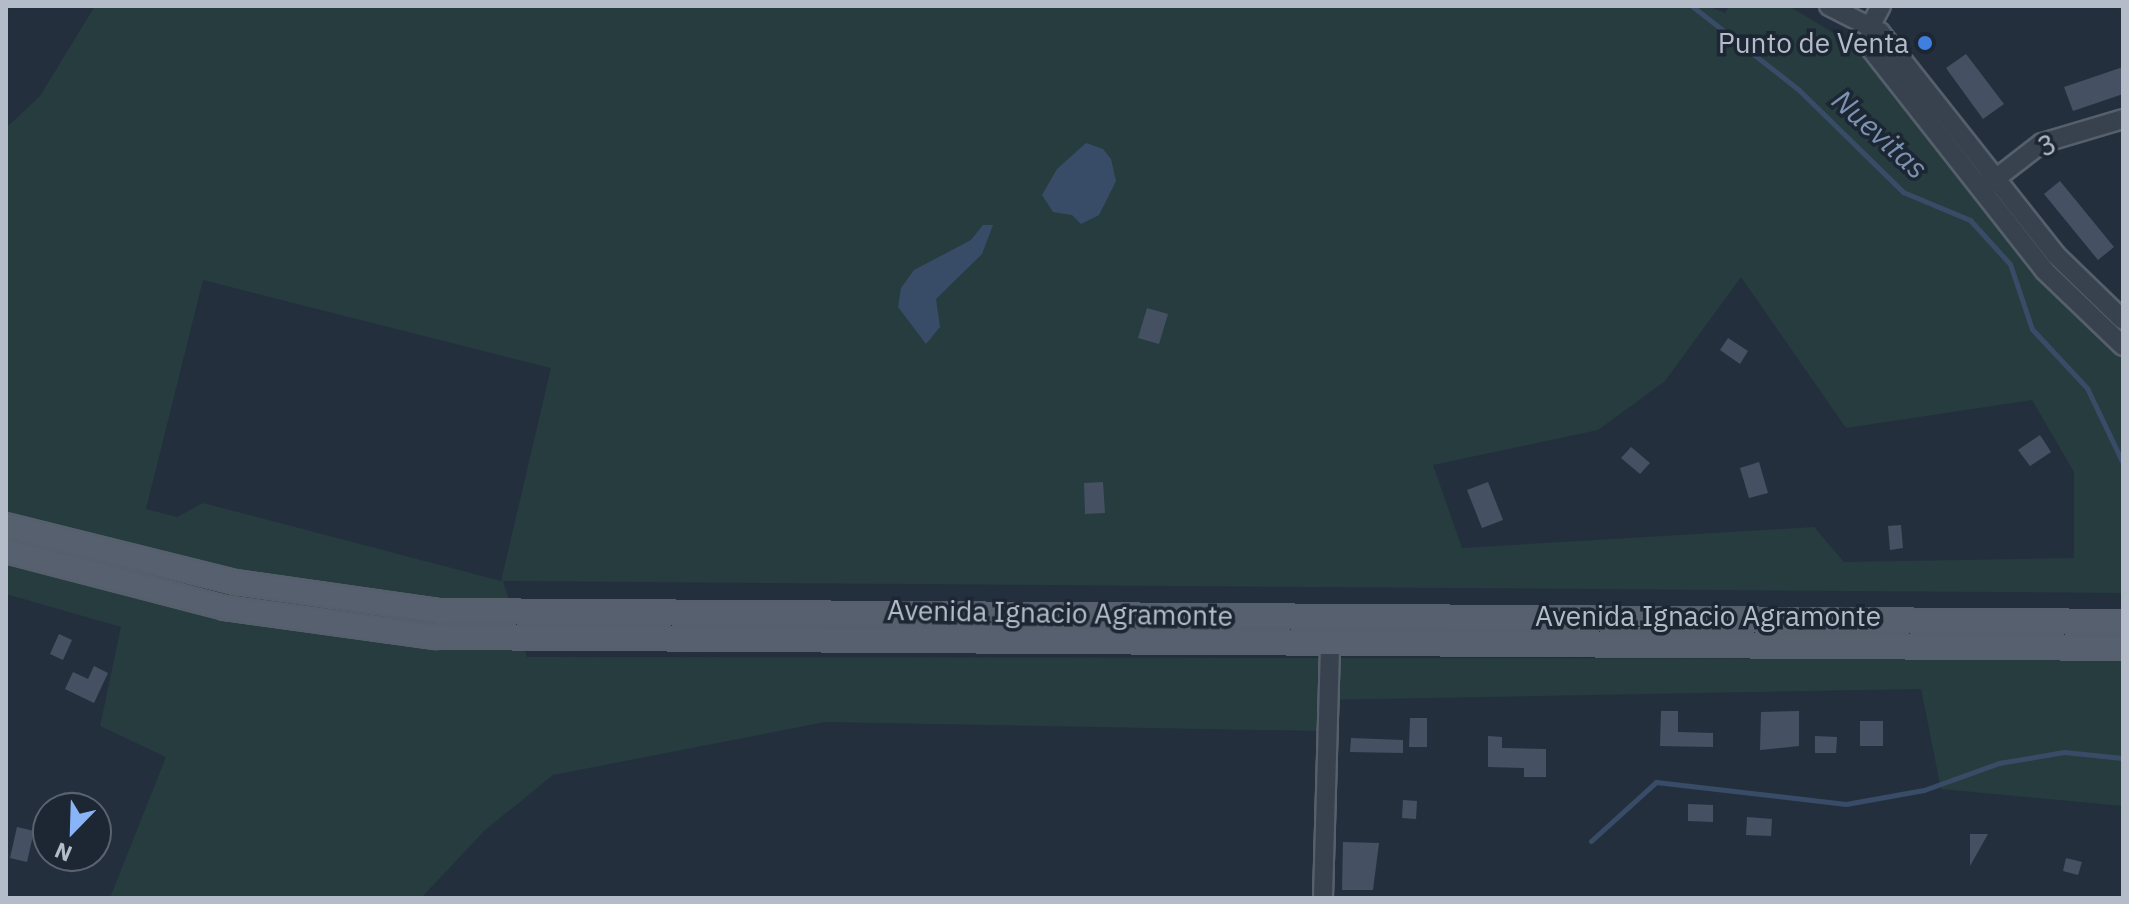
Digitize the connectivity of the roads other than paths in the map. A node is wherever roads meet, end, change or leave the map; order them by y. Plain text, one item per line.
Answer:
1 (1829, 6) edge
2 (1881, 6) edge
3 (1870, 27) junction
4 (2123, 119) edge
5 (1987, 185) junction
6 (2123, 320) edge
7 (2123, 346) edge
8 (6, 525) edge
9 (6, 551) edge
10 (2123, 622) edge
11 (1330, 645) junction
12 (2123, 648) edge
13 (1323, 898) edge

1 - 3 street
2 - 3 street
3 - 5 street
4 - 5 street, 3
5 - 6 street
5 - 7 street
8 - 10 main road, Avenida Ignacio Agramonte
9 - 11 main road, Avenida Ignacio Agramonte
11 - 12 main road, Avenida Ignacio Agramonte
11 - 13 street

